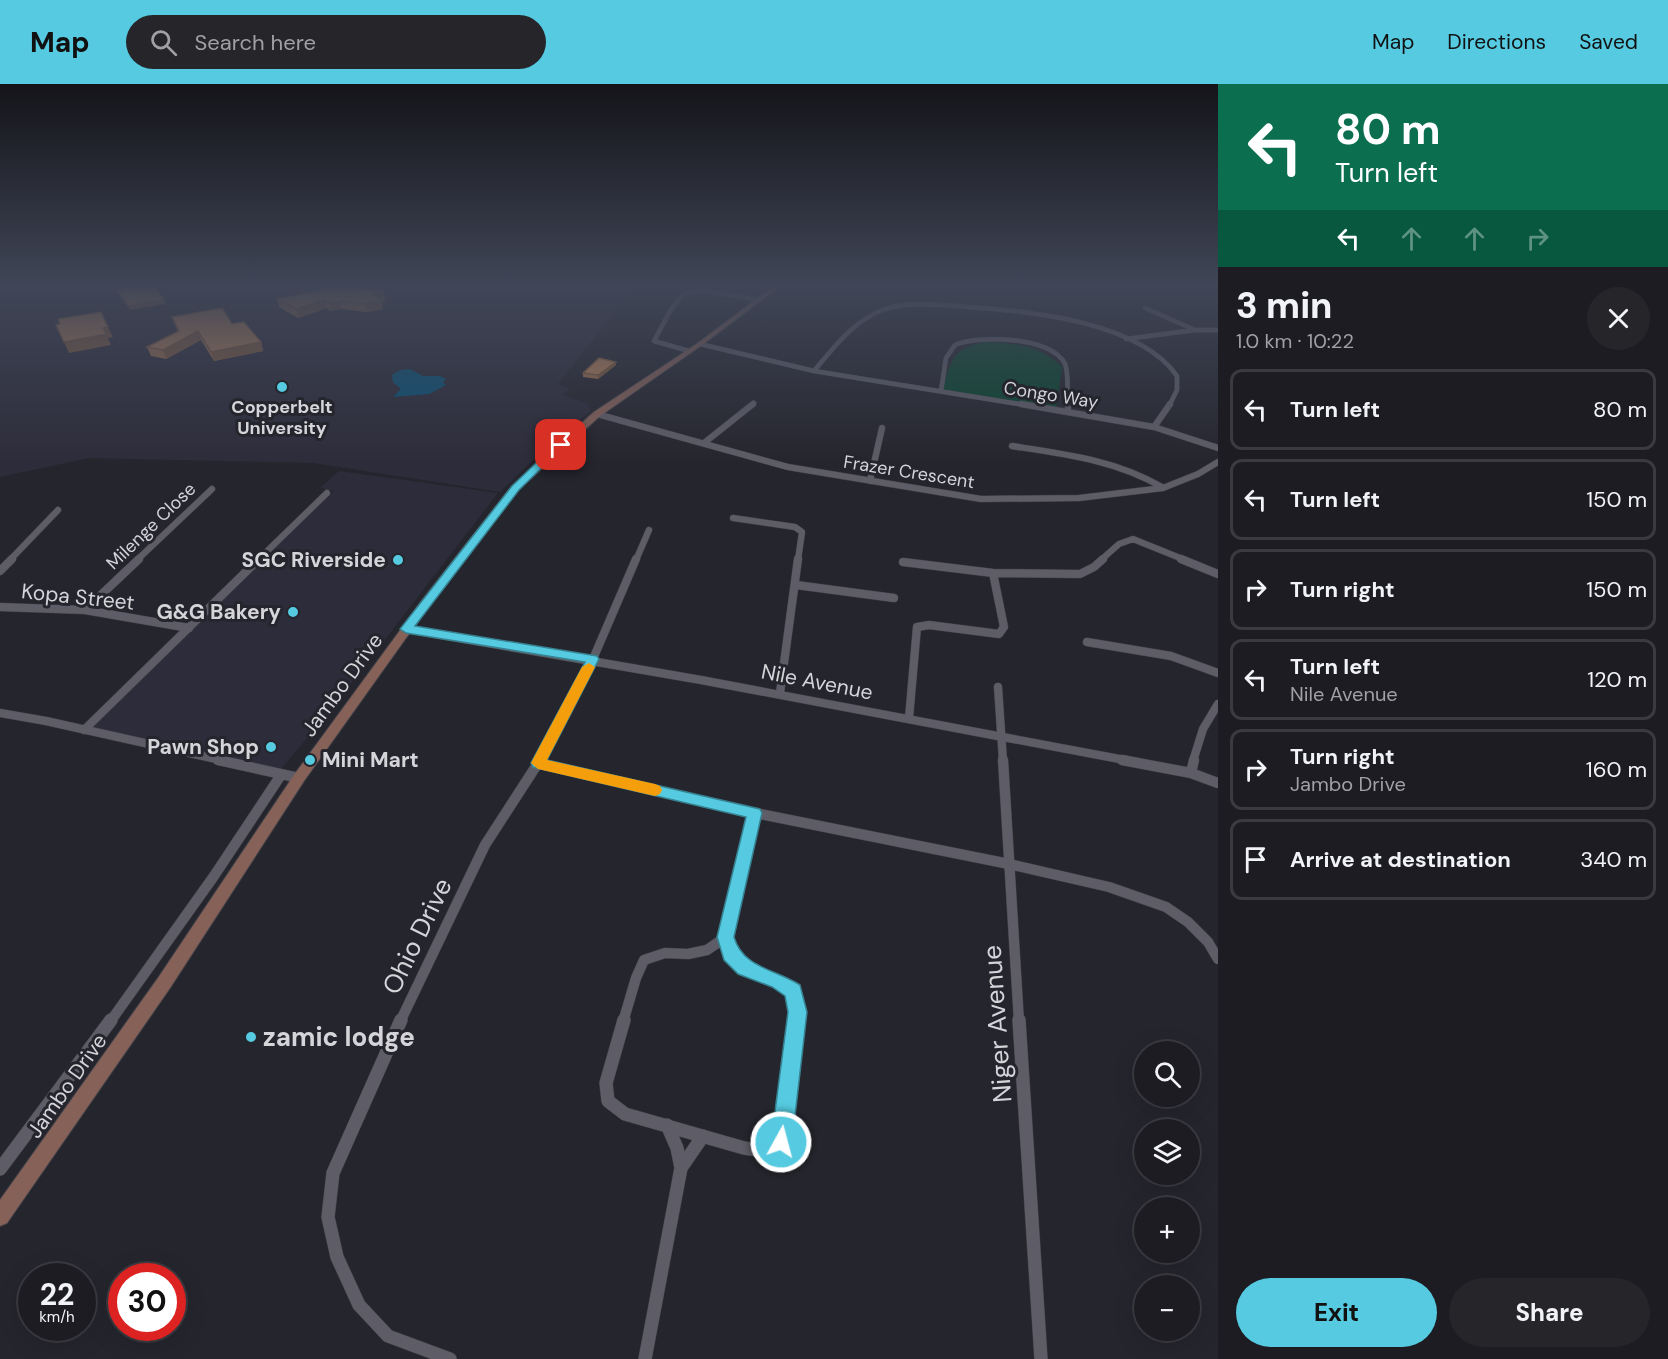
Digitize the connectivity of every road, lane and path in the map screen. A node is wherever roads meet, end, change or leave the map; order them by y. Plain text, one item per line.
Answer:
1 (668, 344) edge
2 (700, 344) edge
3 (702, 344) edge
4 (837, 344) edge
5 (957, 344) edge
6 (1029, 344) edge
7 (1134, 344) edge
8 (689, 351) junction
9 (814, 371) junction
10 (941, 391) junction
11 (754, 403) dead end
12 (1068, 411) junction
13 (597, 414) junction
14 (882, 428) dead end
15 (1154, 428) junction
16 (704, 443) junction
17 (1012, 446) dead end
18 (1218, 448) edge
19 (1218, 462) edge
20 (870, 481) junction
21 (1163, 488) junction
22 (212, 489) dead end
23 (327, 493) dead end
24 (58, 510) dead end
25 (733, 518) dead end
26 (649, 531) dead end
27 (903, 562) dead end
28 (0, 571) edge
29 (993, 573) junction
30 (1218, 574) edge
31 (796, 585) junction
32 (894, 598) dead end
33 (0, 606) edge
34 (86, 610) junction
35 (189, 628) junction
36 (406, 629) junction
37 (1087, 642) dead end
38 (593, 659) junction
39 (1218, 673) edge
40 (998, 687) dead end
41 (780, 693) junction
42 (1218, 704) edge
43 (4, 715) edge
44 (909, 718) junction
45 (0, 723) edge
46 (84, 730) junction
47 (1002, 737) junction
48 (538, 763) junction
49 (1191, 773) junction
50 (281, 775) junction
51 (299, 778) junction
52 (1218, 783) edge
53 (755, 813) junction
54 (1009, 864) junction
55 (726, 937) junction
56 (1218, 958) edge
57 (667, 1125) junction
58 (703, 1136) junction
59 (681, 1168) junction
60 (0, 1169) edge
61 (0, 1216) edge
62 (450, 1359) edge
63 (645, 1359) edge
64 (1041, 1359) edge

1 - 8 street
2 - 8 main road, Jambo Drive
3 - 9 street, Congo Way
4 - 9 street
5 - 10 street
6 - 12 street
7 - 15 street
8 - 13 main road, Jambo Drive
9 - 10 street, Congo Way
10 - 12 street, Congo Way
11 - 16 street
12 - 15 street, Congo Way
13 - 16 street, Frazer Crescent
13 - 36 main road, Jambo Drive
14 - 20 street
15 - 18 street, Congo Way
16 - 20 street, Frazer Crescent
17 - 21 street
19 - 21 street, Frazer Crescent
20 - 21 street, Frazer Crescent
22 - 34 street, Milenge Close
23 - 35 street
24 - 28 street
25 - 31 street
26 - 38 street, Ohio Drive
27 - 29 street
29 - 30 street
29 - 44 street
31 - 32 street
31 - 41 street
33 - 34 street, Kopa Street
34 - 35 street, Kopa Street
35 - 46 street
36 - 38 street, Nile Avenue
36 - 51 main road, Jambo Drive
37 - 39 street
38 - 41 street, Nile Avenue
38 - 48 street, Ohio Drive
40 - 47 street, Niger Avenue
41 - 44 street, Nile Avenue
42 - 49 street
43 - 45 street
43 - 46 street
44 - 47 street, Nile Avenue
46 - 50 street
47 - 49 street, Nile Avenue
47 - 54 street, Niger Avenue
48 - 53 street
48 - 62 street, Ohio Drive
49 - 52 street, Nile Avenue
50 - 51 street
50 - 60 street, Jambo Drive
51 - 61 main road, Jambo Drive
53 - 54 street
53 - 55 street
54 - 56 street
54 - 64 street, Niger Avenue
55 - 57 street
55 - 58 street
57 - 58 street
57 - 59 street
58 - 59 street
59 - 63 street

